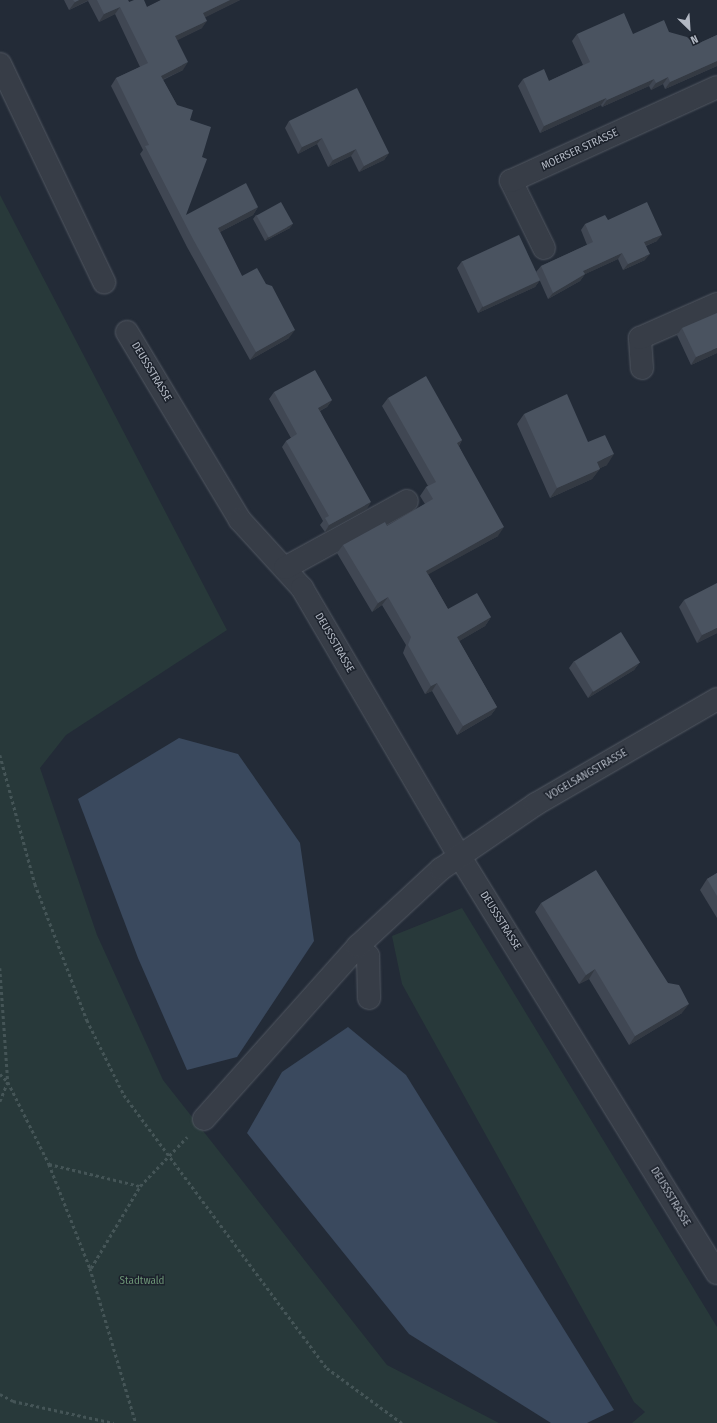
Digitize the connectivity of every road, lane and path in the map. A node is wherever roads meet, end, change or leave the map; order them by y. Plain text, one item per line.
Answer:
1 (0, 64) edge
2 (717, 87) edge
3 (544, 248) dead end
4 (104, 282) dead end
5 (717, 304) edge
6 (127, 332) dead end
7 (642, 368) dead end
8 (407, 501) dead end
9 (285, 568) junction
10 (717, 699) edge
11 (0, 755) edge
12 (460, 856) junction
13 (358, 946) junction
14 (0, 968) edge
15 (369, 998) dead end
16 (0, 1074) edge
17 (8, 1082) junction
18 (0, 1102) edge
19 (204, 1119) joint
20 (168, 1155) junction
21 (49, 1164) junction
22 (140, 1186) junction
23 (90, 1268) junction
24 (717, 1273) edge
25 (0, 1394) edge
26 (114, 1423) edge
27 (136, 1423) edge
28 (402, 1423) edge

1 - 4 street
2 - 3 street, MOERSER STRASSE
5 - 7 street
6 - 9 street, DEUSSSTRASSE
8 - 9 street
9 - 12 street, DEUSSSTRASSE
10 - 12 street, VOGELSANGSTRASSE
11 - 20 path
12 - 13 street, VOGELSANGSTRASSE
12 - 24 street, DEUSSSTRASSE
13 - 15 street
13 - 19 street, VOGELSANGSTRASSE
14 - 17 path
16 - 17 path
17 - 18 path
17 - 21 path
19 - 20 path
20 - 22 path
20 - 28 path
21 - 22 path
21 - 23 path
22 - 23 path
23 - 27 path
25 - 26 path

